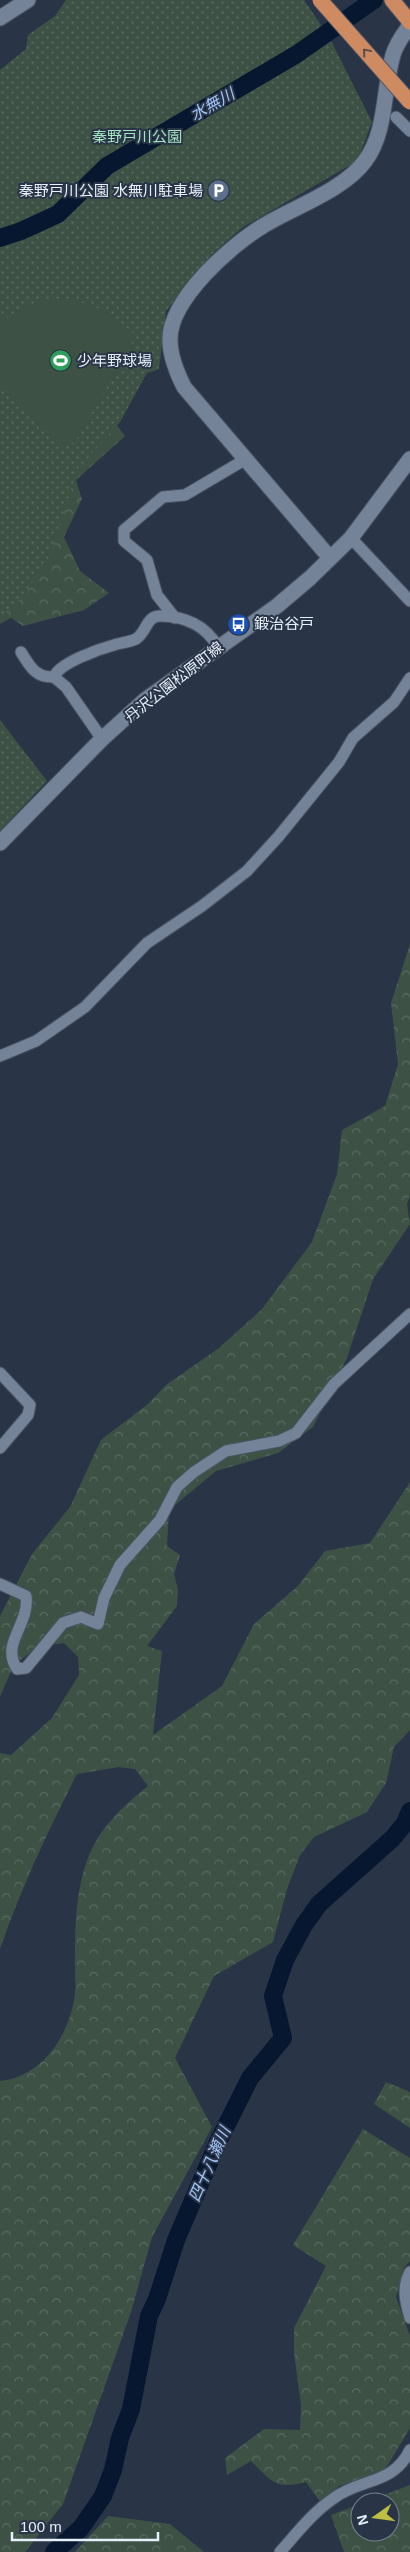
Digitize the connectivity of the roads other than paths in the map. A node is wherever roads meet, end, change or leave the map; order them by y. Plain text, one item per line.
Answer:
1 (28, 0) edge
2 (320, 0) edge
3 (392, 0) edge
4 (0, 18) edge
5 (410, 22) edge
6 (410, 26) edge
7 (410, 102) edge
8 (396, 116) dead end
9 (410, 131) edge
10 (246, 459) junction
11 (410, 459) edge
12 (351, 538) junction
13 (330, 558) junction
14 (410, 601) edge
15 (175, 618) junction
16 (218, 647) junction
17 (21, 652) dead end
18 (54, 677) junction
19 (410, 678) edge
20 (102, 739) junction
21 (0, 842) edge
22 (0, 1056) edge
23 (410, 1314) edge
24 (0, 1373) edge
25 (0, 1448) edge
26 (0, 1584) edge
27 (410, 2272) edge
28 (410, 2318) edge
29 (410, 2450) edge
30 (280, 2552) edge

1 - 4 street
7 -> 2 highway, bridge
3 - 5 highway
6 - 10 street
8 - 9 street
10 - 13 street
10 - 15 street
11 - 12 street, 丹沢公園松原町線
12 - 13 street, 丹沢公園松原町線
12 - 14 street
13 - 16 street, 丹沢公園松原町線
15 - 16 street
15 - 18 street
16 - 20 street, 丹沢公園松原町線
17 - 18 street
18 - 20 street
19 - 22 street
20 - 21 street, 丹沢公園松原町線
23 - 26 street
24 - 25 street
27 - 28 street
29 - 30 street

